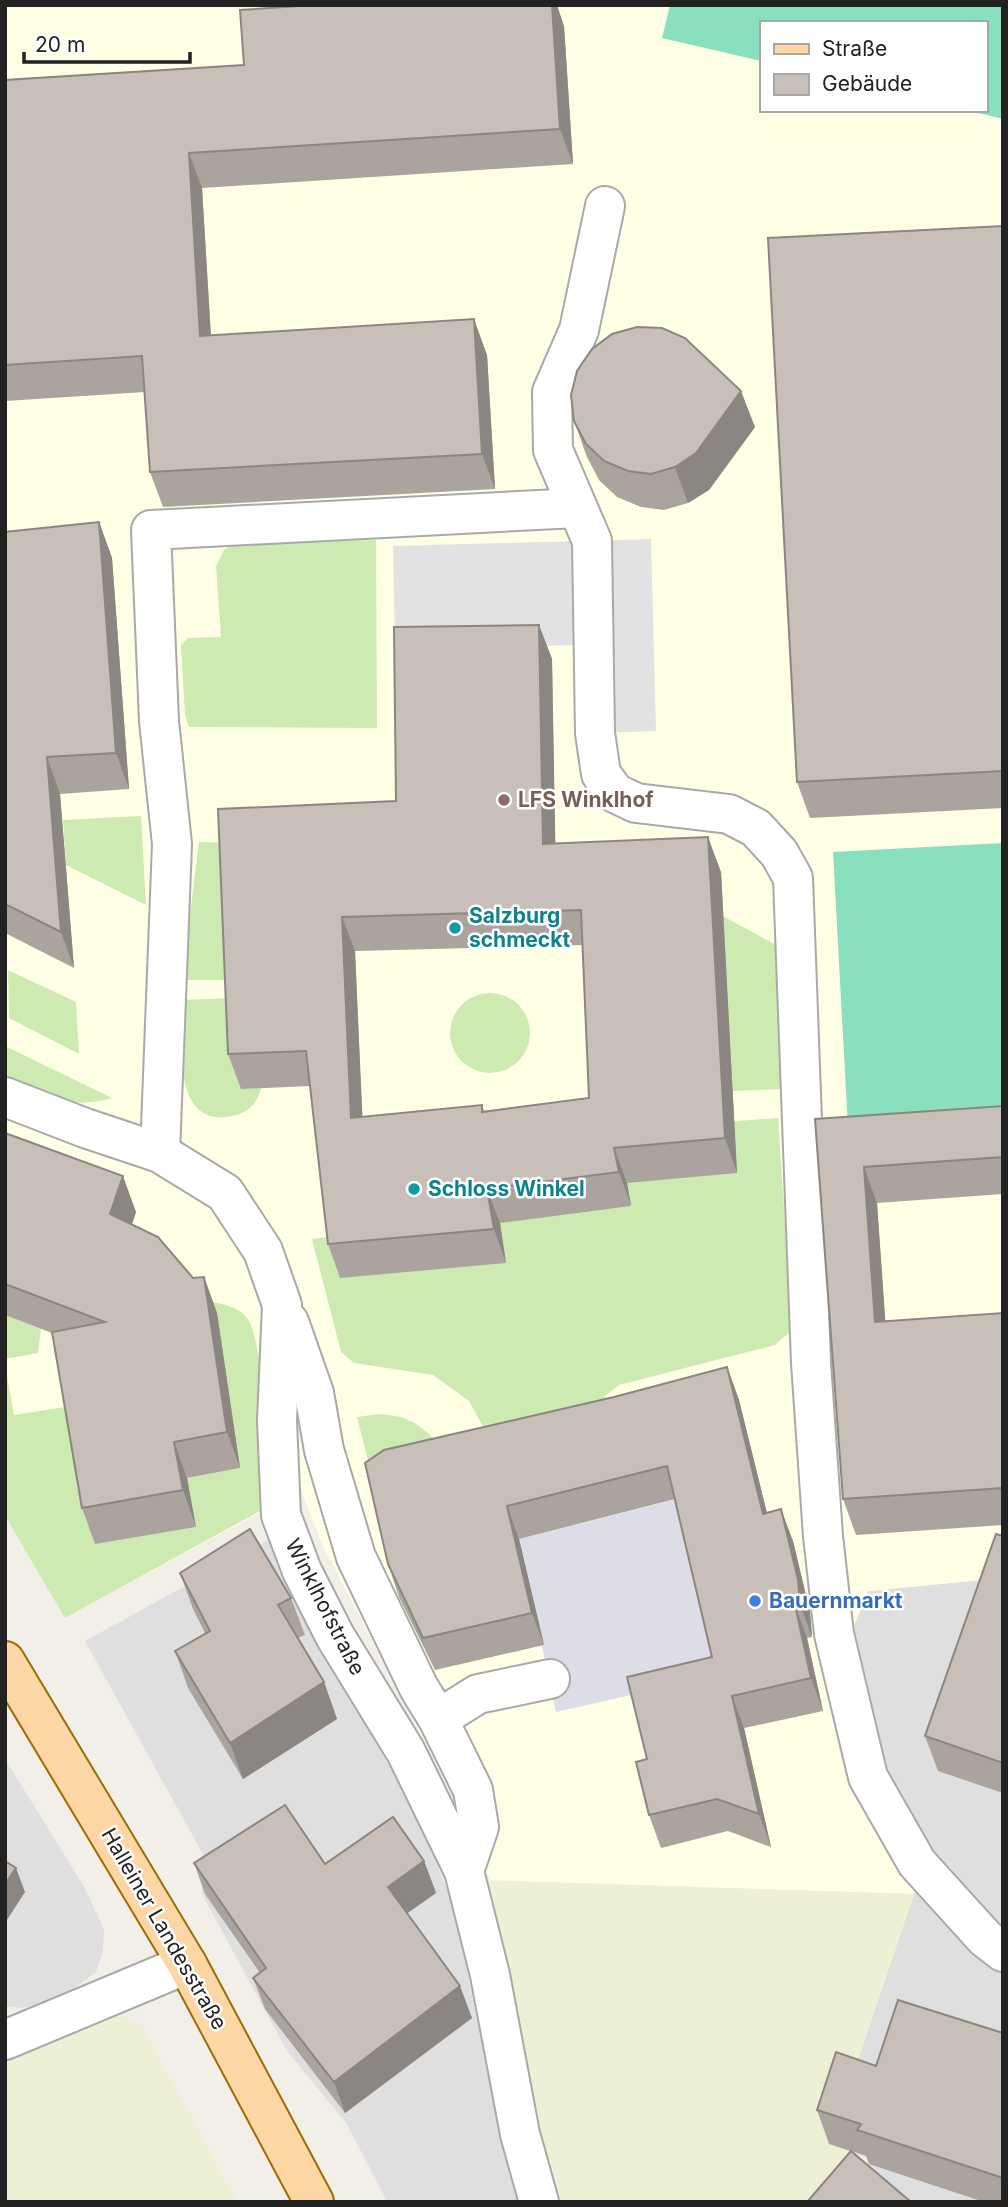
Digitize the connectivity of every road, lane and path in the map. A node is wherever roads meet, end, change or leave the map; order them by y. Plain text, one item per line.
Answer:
1 (605, 206) dead end
2 (577, 508) junction
3 (5, 1097) edge
4 (160, 1153) junction
5 (282, 1305) junction
6 (5, 1661) edge
7 (550, 1679) dead end
8 (438, 1719) junction
9 (464, 1871) junction
10 (1003, 1952) edge
11 (187, 1964) junction
12 (5, 2040) edge
13 (314, 2202) edge
14 (539, 2202) edge

1 - 2 street
2 - 4 street
2 - 10 street
3 - 4 street, Winklhofstraße
4 - 5 street, Winklhofstraße
5 - 8 street
5 - 9 street, Winklhofstraße
6 - 11 main road, Halleiner Landesstraße
7 - 8 street
8 - 9 street
9 - 14 street, Winklhofstraße
11 - 12 street
11 - 13 main road, Halleiner Landesstraße

